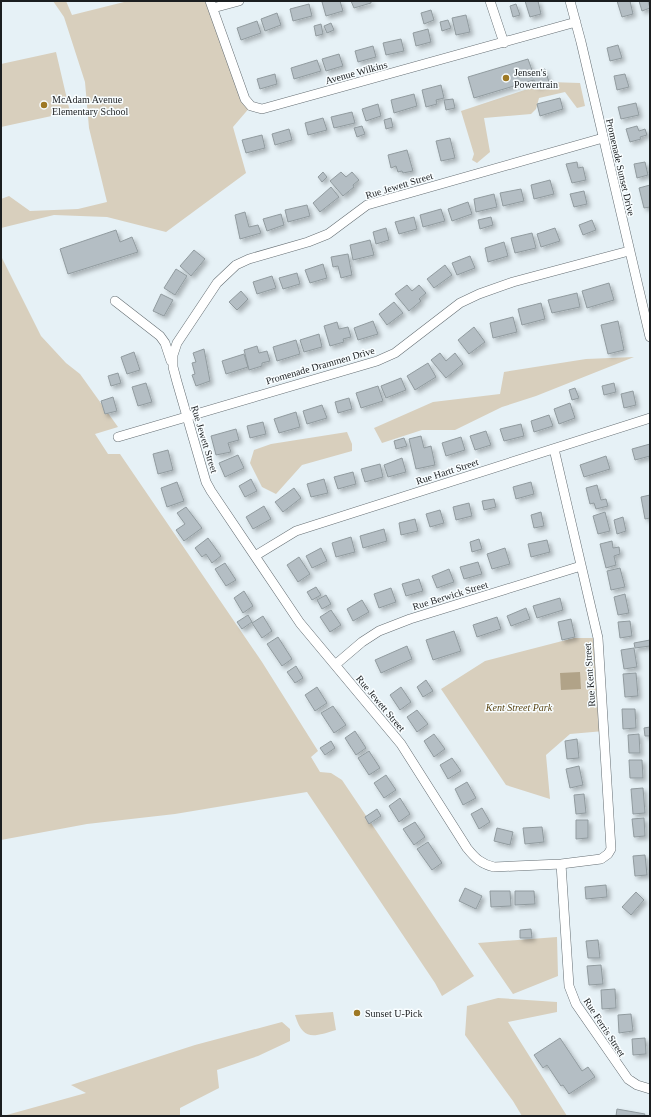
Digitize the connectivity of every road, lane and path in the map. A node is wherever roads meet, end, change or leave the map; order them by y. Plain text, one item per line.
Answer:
1 (239, 1) edge
2 (490, 1) edge
3 (570, 1) edge
4 (211, 5) edge
5 (576, 22) junction
6 (504, 43) junction
7 (603, 138) junction
8 (629, 251) junction
9 (115, 301) dead end
10 (183, 332) junction
11 (160, 336) junction
12 (650, 337) edge
13 (173, 367) junction
14 (187, 416) junction
15 (650, 418) edge
16 (118, 437) dead end
17 (554, 449) junction
18 (255, 556) junction
19 (581, 566) junction
20 (335, 665) junction
21 (561, 864) junction
22 (650, 1089) edge

1 - 4 street
2 - 6 street
3 - 5 street, Promenade Sunset Drive
4 - 6 street, Avenue Wilkins
5 - 6 street, Avenue Wilkins
5 - 7 street, Promenade Sunset Drive
7 - 8 street, Promenade Sunset Drive
7 - 10 street, Rue Jewett Street
8 - 12 street, Promenade Sunset Drive
8 - 14 street, Promenade Drammen Drive
9 - 11 street
10 - 11 street
10 - 13 street, Rue Jewett Street
11 - 13 street
13 - 14 street, Rue Jewett Street
14 - 16 street, Promenade Drammen Drive
14 - 18 street, Rue Jewett Street
15 - 17 street, Rue Hartt Street
17 - 18 street, Rue Hartt Street
17 - 19 street, Rue Kent Street
18 - 20 street, Rue Jewett Street
19 - 20 street, Rue Berwick Street
19 - 21 street, Rue Kent Street
20 - 21 street, Rue Jewett Street
21 - 22 street, Rue Ferris Street

